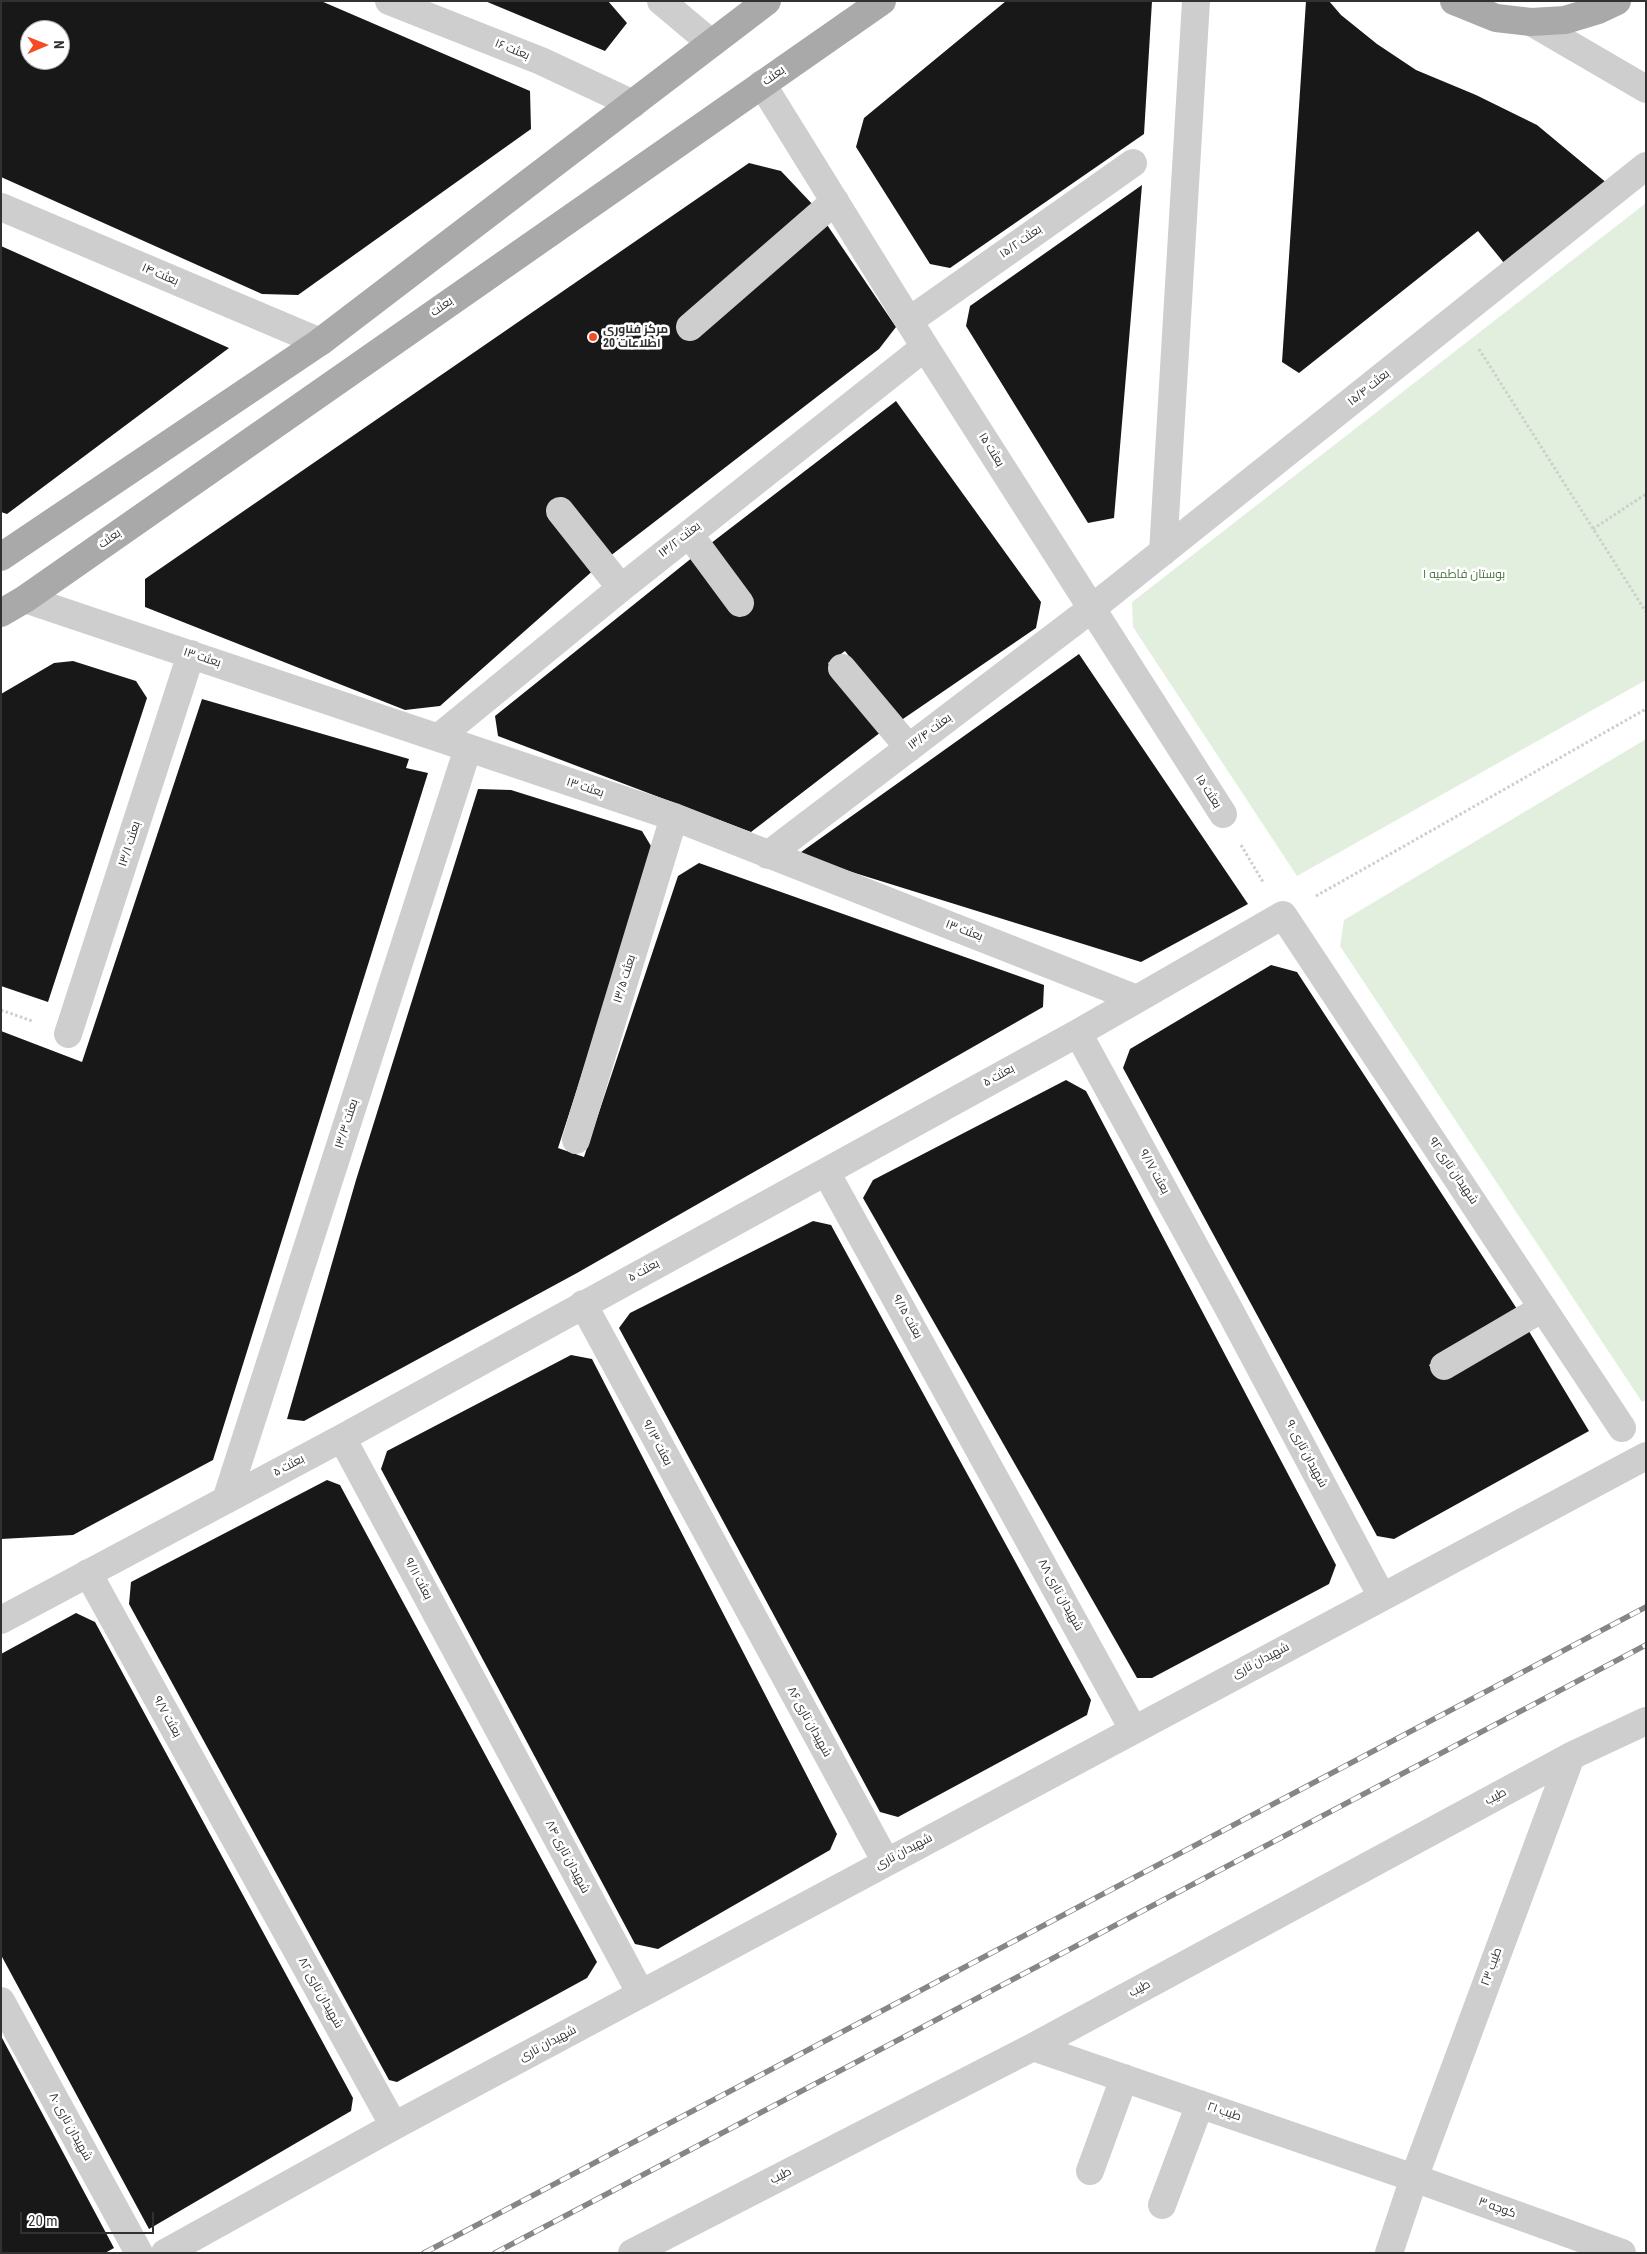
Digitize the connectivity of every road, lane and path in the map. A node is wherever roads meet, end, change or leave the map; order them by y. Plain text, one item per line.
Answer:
1 (389, 1) edge
2 (661, 1) edge
3 (767, 1) edge
4 (882, 1) edge
5 (1196, 1) edge
6 (1454, 1) edge
7 (1617, 1) edge
8 (1531, 22) junction
9 (710, 43) junction
10 (762, 84) junction
11 (1646, 89) edge
12 (633, 104) junction
13 (1132, 163) dead end
14 (1646, 166) edge
15 (835, 201) junction
16 (1, 208) edge
17 (1458, 316) junction
18 (909, 321) junction
19 (690, 327) dead end
20 (320, 342) junction
21 (925, 347) junction
22 (1646, 494) edge
23 (560, 512) dead end
24 (1593, 529) junction
25 (689, 534) junction
26 (6, 549) edge
27 (1163, 552) junction
28 (621, 588) junction
29 (25, 599) junction
30 (740, 603) dead end
31 (1091, 609) junction
32 (1646, 612) edge
33 (1, 613) edge
34 (191, 654) junction
35 (842, 668) dead end
36 (1646, 708) edge
37 (438, 737) junction
38 (468, 748) junction
39 (909, 748) junction
40 (1222, 814) joint
41 (674, 817) junction
42 (768, 855) junction
43 (1283, 915) junction
44 (1138, 999) junction
45 (1078, 1033) junction
46 (68, 1034) dead end
47 (576, 1140) dead end
48 (826, 1172) junction
49 (583, 1304) junction
50 (1544, 1308) junction
51 (1230, 1311) joint
52 (1444, 1366) dead end
53 (1622, 1428) dead end
54 (342, 1438) junction
55 (1646, 1456) edge
56 (988, 1461) joint
57 (226, 1500) junction
58 (88, 1573) junction
59 (732, 1581) joint
60 (1382, 1597) junction
61 (6, 1613) edge
62 (494, 1720) joint
63 (1646, 1720) edge
64 (1133, 1729) junction
65 (1571, 1756) junction
66 (247, 1860) joint
67 (886, 1862) junction
68 (642, 1994) junction
69 (1, 2002) edge
70 (1033, 2046) junction
71 (1124, 2078) junction
72 (1200, 2104) junction
73 (394, 2126) junction
74 (1090, 2171) dead end
75 (1414, 2178) junction
76 (1162, 2206) dead end
77 (139, 2253) edge
78 (165, 2253) edge
79 (632, 2253) edge
80 (1389, 2253) edge
81 (1622, 2253) edge

1 - 12 street, بعثت ۱۶
2 - 9 street
3 - 9 main road
4 - 10 main road, بعثت
5 - 27 street
6 - 8 main road
7 - 8 main road
8 - 11 street
9 - 12 main road
10 - 15 street, بعثت ۱۵
10 - 29 main road, بعثت
12 - 20 main road
13 - 18 street, بعثت ۱۵/۲
14 - 17 street, بعثت ۱۵/۴
15 - 18 street, بعثت ۱۵
15 - 19 street
16 - 20 street, بعثت ۱۴
17 - 24 path
17 - 27 street, بعثت ۱۵/۴
18 - 21 street, بعثت ۱۵
20 - 26 main road
21 - 25 street, بعثت ۱۳/۲
21 - 31 street, بعثت ۱۵
22 - 24 path
23 - 28 street
24 - 32 path
25 - 28 street, بعثت ۱۳/۲
25 - 30 street
27 - 31 street, بعثت ۱۵/۴
28 - 37 street, بعثت ۱۳/۲
29 - 33 main road, بعثت
29 - 34 street, بعثت ۱۳
31 - 39 street, بعثت ۱۳/۴
31 - 40 street, بعثت ۱۵
34 - 37 street, بعثت ۱۳
34 - 46 street, بعثت ۱۳/۱
35 - 39 street
36 - 43 path
37 - 38 street, بعثت ۱۳
38 - 41 street, بعثت ۱۳
38 - 57 street, بعثت ۱۳/۳
39 - 42 street, بعثت ۱۳/۴
40 - 43 path
41 - 42 street, بعثت ۱۳
41 - 47 street, بعثت ۱۳/۵
42 - 44 street, بعثت ۱۳
43 - 44 street, بعثت ۵
43 - 50 street, شهیدان تاری ۹۲
44 - 45 street, بعثت ۵
45 - 48 street, بعثت ۵
45 - 51 street, بعثت ۹/۱۷
48 - 49 street, بعثت ۵
48 - 56 street, بعثت ۹/۱۵
49 - 54 street, بعثت ۵
49 - 59 street, بعثت ۹/۱۳
50 - 52 street
50 - 53 street, شهیدان تاری ۹۲
51 - 60 street, شهیدان تاری ۹۰
54 - 57 street, بعثت ۵
54 - 62 street, بعثت ۹/۱۱
55 - 60 street, شهیدان تاری
56 - 64 street, شهیدان تاری ۸۸
57 - 58 street, بعثت ۵
58 - 61 street, بعثت ۵
58 - 66 street, بعثت ۹/۷
59 - 67 street, شهیدان تاری ۸۶
60 - 64 street, شهیدان تاری
62 - 68 street, شهیدان تاری ۸۴
63 - 65 street, طیب
64 - 67 street, شهیدان تاری
65 - 70 street, طیب
65 - 75 street, طیب ۲۳
66 - 73 street, شهیدان تاری ۸۲
67 - 68 street, شهیدان تاری
68 - 73 street, شهیدان تاری
69 - 77 street, شهیدان تاری ۸۰
70 - 71 street, طیب ۲‍۱
70 - 79 street, طیب
71 - 72 street, طیب ۲‍۱
71 - 74 street
72 - 75 street, طیب ۲‍۱
72 - 76 street
73 - 78 street, شهیدان تاری
75 - 80 street, طیب ۲۳
75 - 81 street, کوچه ۳

